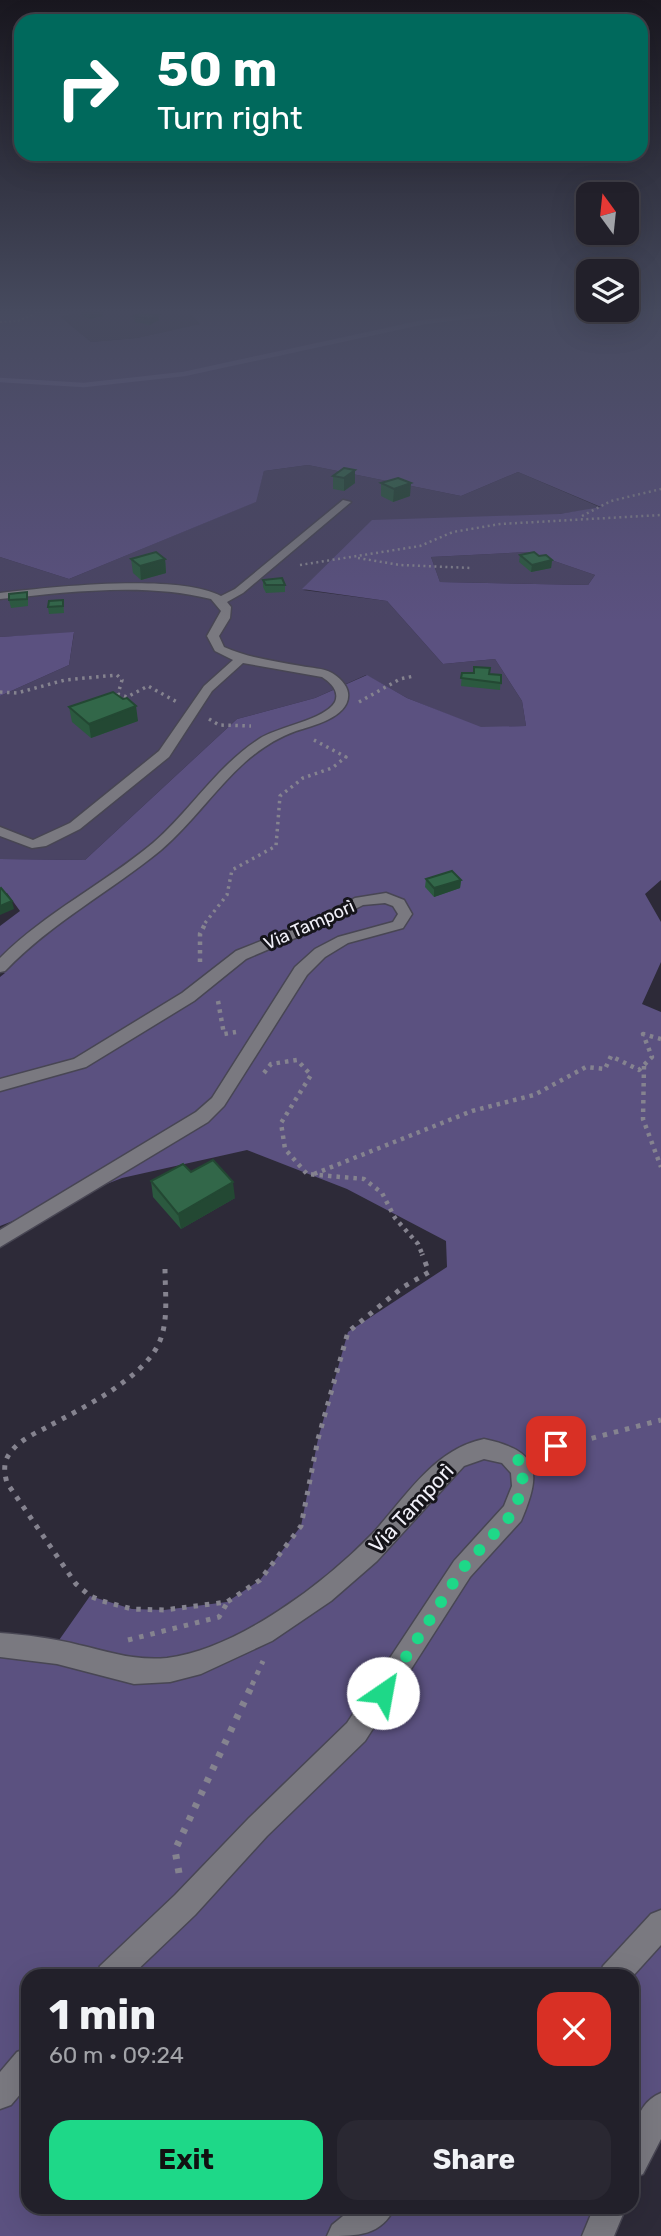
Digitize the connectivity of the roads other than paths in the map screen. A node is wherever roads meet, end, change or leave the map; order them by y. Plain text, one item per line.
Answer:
1 (346, 502) dead end
2 (0, 596) edge
3 (222, 600) junction
4 (241, 659) junction
5 (0, 831) edge
6 (0, 967) edge
7 (0, 1085) edge
8 (0, 1239) edge
9 (0, 1645) edge
10 (661, 1924) edge
11 (117, 1969) edge
12 (619, 1969) edge
13 (21, 2071) edge
14 (0, 2094) edge
15 (661, 2108) edge
16 (639, 2150) edge
17 (370, 2214) edge
18 (607, 2214) edge
19 (343, 2236) edge
20 (598, 2236) edge

1 - 3 street
2 - 3 street
3 - 4 street
4 - 5 street
4 - 6 street
7 - 8 street, Via Tamporì
9 - 11 street, Via Tamporì
10 - 12 street
13 - 14 street
15 - 16 street
17 - 19 street
18 - 20 street

